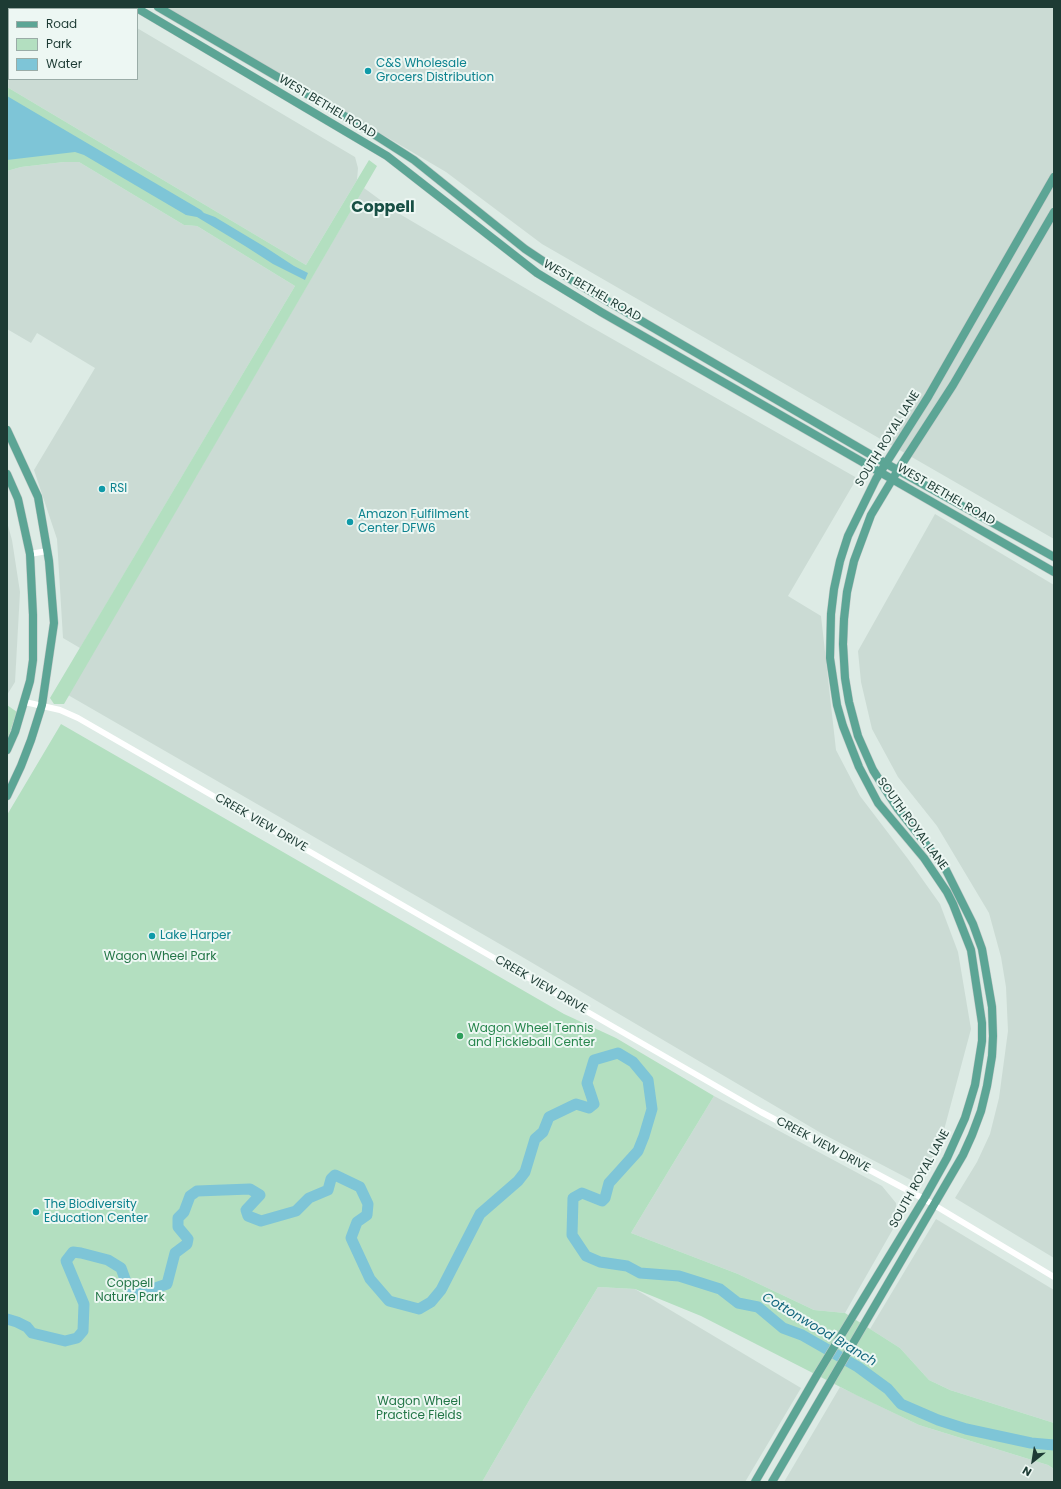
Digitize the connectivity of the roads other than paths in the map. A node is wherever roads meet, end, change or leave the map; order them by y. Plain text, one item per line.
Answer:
1 (158, 7) edge
2 (138, 9) edge
3 (198, 30) junction
4 (192, 40) junction
5 (366, 129) junction
6 (360, 139) junction
7 (1054, 177) edge
8 (1054, 212) edge
9 (492, 223) junction
10 (484, 233) junction
11 (7, 430) edge
12 (885, 463) junction
13 (898, 470) junction
14 (880, 471) junction
15 (7, 474) edge
16 (892, 479) junction
17 (47, 551) junction
18 (30, 554) junction
19 (1054, 558) edge
20 (1054, 572) edge
21 (844, 663) junction
22 (831, 665) junction
23 (25, 702) junction
24 (42, 705) junction
25 (7, 750) edge
26 (7, 796) edge
27 (898, 809) junction
28 (889, 817) junction
29 (982, 1043) junction
30 (992, 1044) junction
31 (924, 1199) junction
32 (935, 1205) junction
33 (1054, 1277) edge
34 (871, 1287) junction
35 (870, 1316) junction
36 (755, 1482) edge
37 (772, 1482) edge

1 - 3 main road, WEST BETHEL ROAD
2 - 4 main road, WEST BETHEL ROAD
3 - 4 main road
3 - 5 main road, WEST BETHEL ROAD
4 - 6 main road, WEST BETHEL ROAD
5 - 6 main road
5 - 9 main road, WEST BETHEL ROAD
6 - 10 main road, WEST BETHEL ROAD
7 - 12 main road, SOUTH ROYAL LANE
8 - 13 main road, SOUTH ROYAL LANE
9 - 10 main road
9 - 12 main road, WEST BETHEL ROAD
10 - 14 main road, WEST BETHEL ROAD
11 - 17 main road
12 - 13 main road, WEST BETHEL ROAD
12 - 14 main road, SOUTH ROYAL LANE
13 - 16 main road, SOUTH ROYAL LANE
13 - 19 main road, WEST BETHEL ROAD
14 - 16 main road, WEST BETHEL ROAD
14 - 22 main road, SOUTH ROYAL LANE
15 - 18 main road
16 - 20 main road, WEST BETHEL ROAD
16 - 21 main road, SOUTH ROYAL LANE
17 - 18 street
17 - 24 main road
18 - 23 main road
21 - 22 main road
21 - 27 main road, SOUTH ROYAL LANE
22 - 28 main road, SOUTH ROYAL LANE
23 - 24 street, CREEK VIEW DRIVE
23 - 25 main road
24 - 26 main road
24 - 31 street, CREEK VIEW DRIVE
27 - 28 main road
27 - 30 main road, SOUTH ROYAL LANE
28 - 29 main road, SOUTH ROYAL LANE
29 - 30 main road
29 - 31 main road, SOUTH ROYAL LANE
30 - 32 main road, SOUTH ROYAL LANE
31 - 32 street, CREEK VIEW DRIVE
31 - 34 main road, SOUTH ROYAL LANE
32 - 33 street, CREEK VIEW DRIVE
32 - 35 main road, SOUTH ROYAL LANE
34 - 35 main road
34 - 36 main road, SOUTH ROYAL LANE
35 - 37 main road, SOUTH ROYAL LANE

